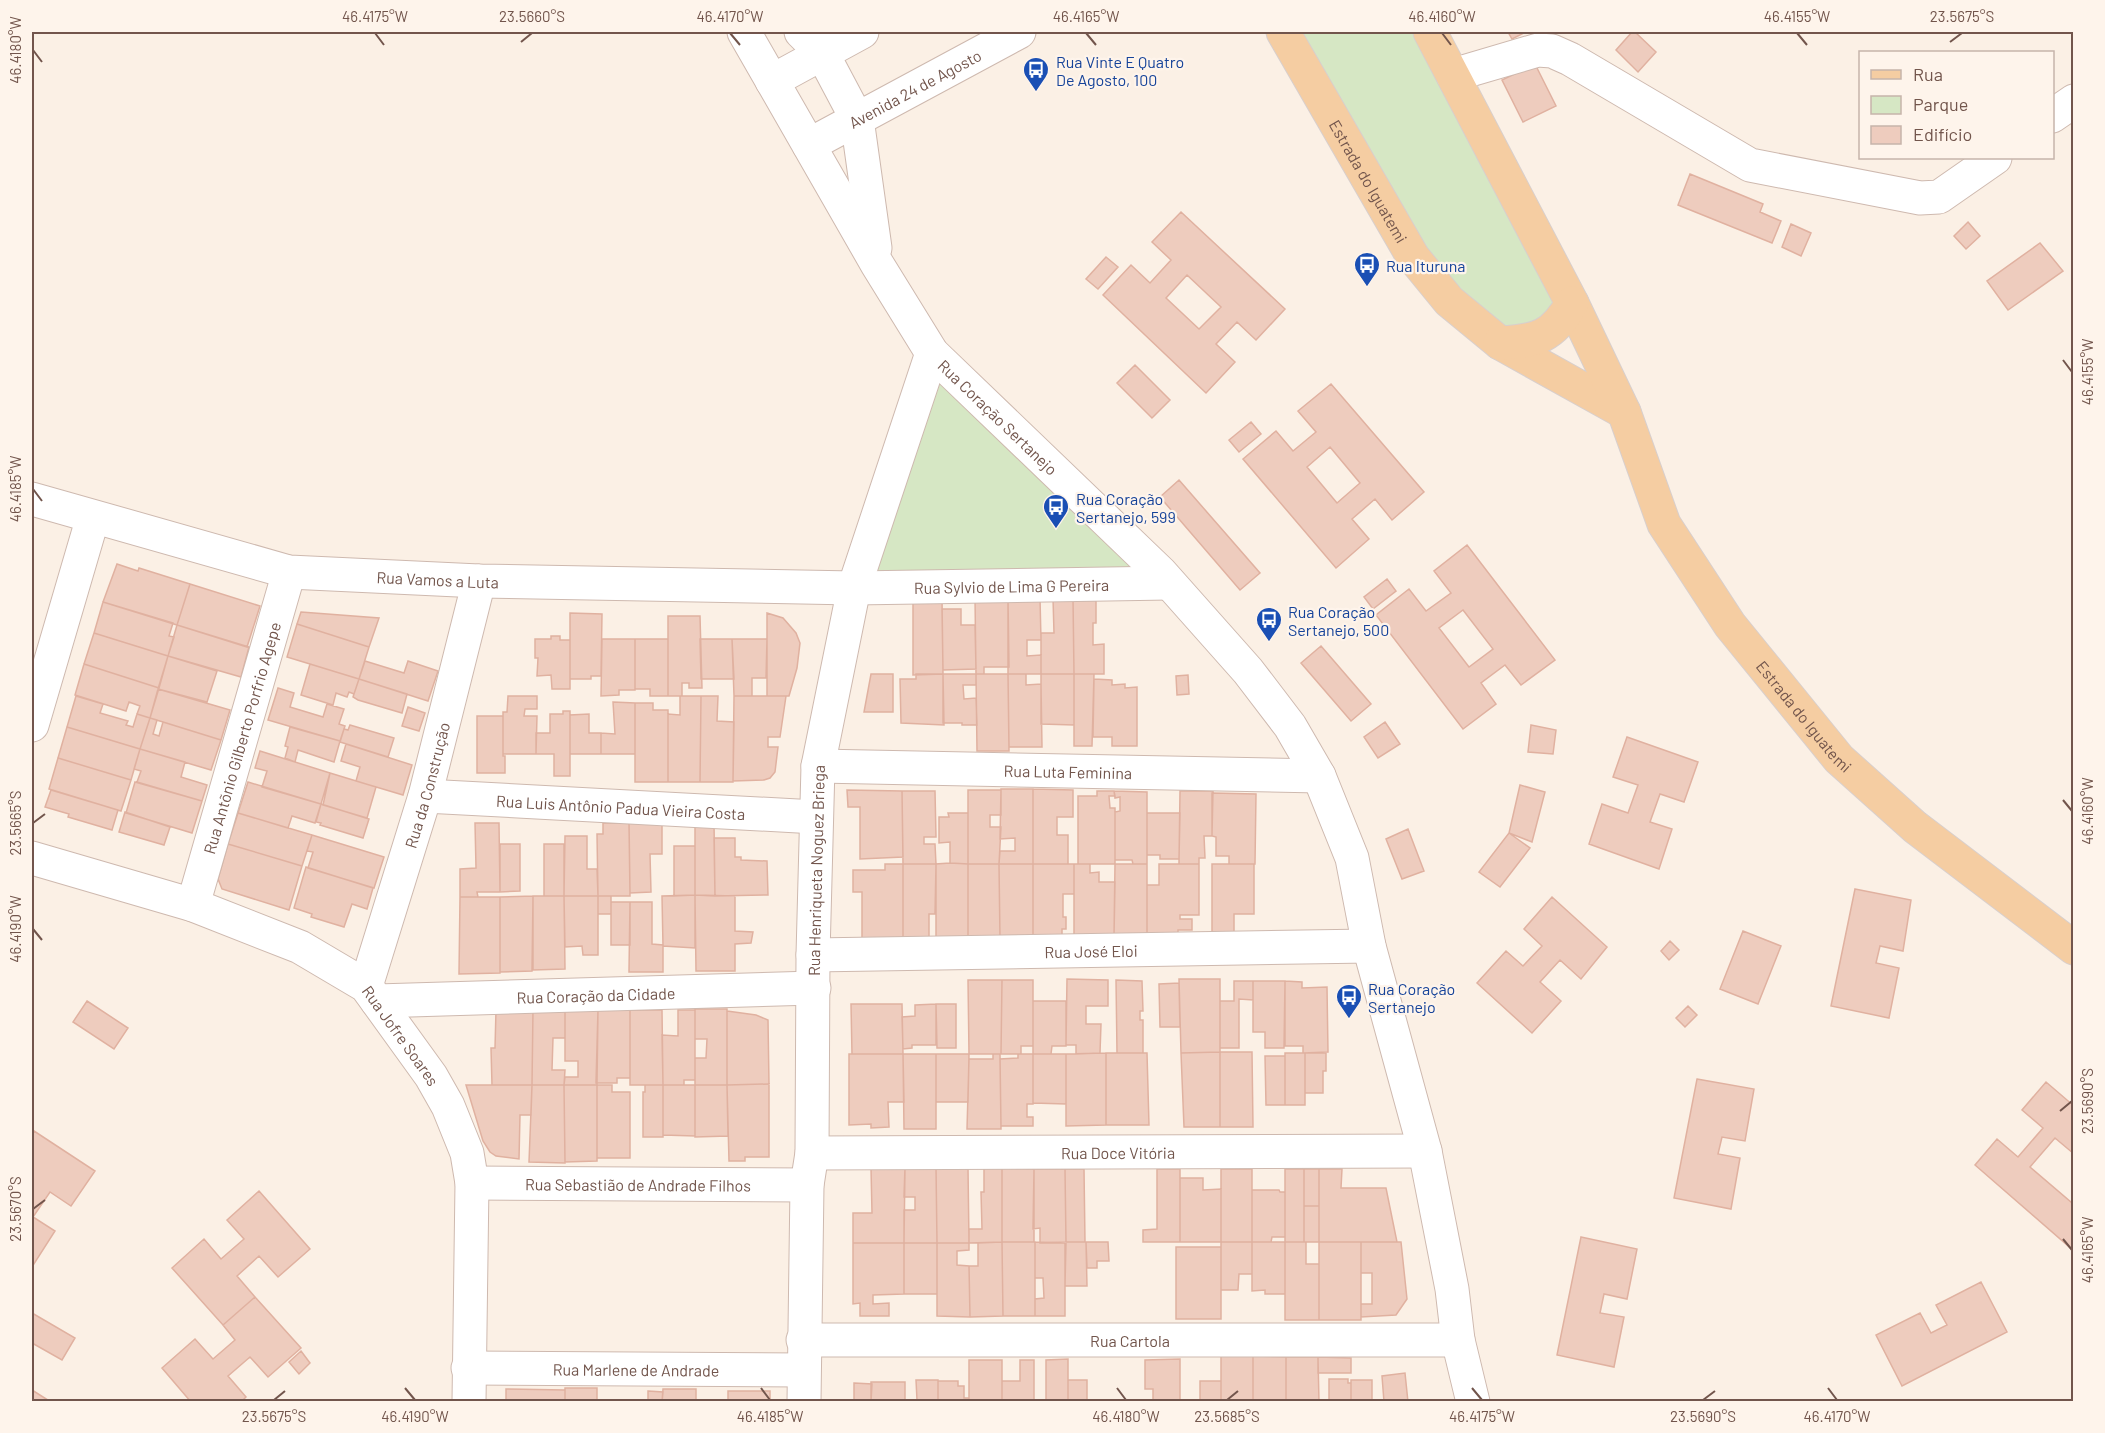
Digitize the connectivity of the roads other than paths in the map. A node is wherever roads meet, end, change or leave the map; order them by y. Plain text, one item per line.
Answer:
1 (744, 32) edge
2 (862, 32) edge
3 (1019, 32) edge
4 (1283, 32) edge
5 (1430, 32) edge
6 (812, 43) edge
7 (1453, 75) junction
8 (772, 81) junction
9 (2073, 100) edge
10 (2054, 114) edge
11 (857, 119) junction
12 (809, 145) junction
13 (1994, 159) edge
14 (877, 264) junction
15 (1572, 303) junction
16 (1500, 343) junction
17 (932, 352) junction
18 (1624, 412) junction
19 (32, 499) edge
20 (93, 517) junction
21 (290, 572) junction
22 (479, 581) junction
23 (1169, 583) junction
24 (854, 588) junction
25 (32, 725) edge
26 (818, 766) junction
27 (1319, 776) junction
28 (425, 796) junction
29 (816, 818) junction
30 (32, 858) edge
31 (193, 904) junction
32 (1369, 946) junction
33 (2073, 948) edge
34 (813, 955) junction
35 (814, 988) junction
36 (371, 993) junction
37 (1425, 1151) junction
38 (812, 1152) junction
39 (472, 1183) junction
40 (807, 1185) junction
41 (1458, 1340) junction
42 (468, 1368) junction
43 (804, 1370) edge
44 (469, 1401) edge
45 (1473, 1401) edge

1 - 8 street, Rua Coração Sertanejo
2 - 6 street
3 - 11 street, Avenida 24 de Agosto
4 - 16 main road, Estrada do Iguatemi
5 - 7 main road, Estrada do Iguatemi
6 - 8 street
6 - 11 street, Rua Coração Sertanejo
7 - 13 street
7 - 15 main road, Estrada do Iguatemi
8 - 12 street, Rua Coração Sertanejo
9 - 10 street
11 - 12 street, Avenida 24 de Agosto
11 - 14 street, Rua Coração Sertanejo
12 - 14 street, Rua Coração Sertanejo
14 - 17 street, Rua Coração Sertanejo
15 - 16 main road
15 - 18 main road, Estrada do Iguatemi
16 - 18 main road, Estrada do Iguatemi
17 - 23 street, Rua Coração Sertanejo
17 - 24 street, Rua Henriqueta Noguez Briega
18 - 33 main road, Estrada do Iguatemi
19 - 20 street, Rua Vamos a Luta
20 - 21 street, Rua Vamos a Luta
20 - 25 street
21 - 22 street, Rua Vamos a Luta
21 - 31 street, Rua Antõnio Gilberto Porfrio Agepe
22 - 24 street, Rua Vamos a Luta
22 - 28 street, Rua da Construção
23 - 24 street, Rua Sylvio de Lima G Pereira
23 - 27 street, Rua Coração Sertanejo
24 - 26 street, Rua Henriqueta Noguez Briega
26 - 27 street, Rua Luta Feminina
26 - 29 street, Rua Henriqueta Noguez Briega
27 - 32 street, Rua Coração Sertanejo
28 - 29 street, Rua Luis Antônio Padua Vieira Costa
28 - 36 street, Rua da Construção
29 - 34 street, Rua Henriqueta Noguez Briega
30 - 31 street, Rua Jofre Soares
31 - 36 street, Rua Jofre Soares
32 - 34 street, Rua José Eloi
32 - 37 street, Rua Coração Sertanejo
34 - 35 street, Rua Henriqueta Noguez Briega
35 - 36 street, Rua Coração da Cidade
35 - 38 street, Rua Henriqueta Noguez Briega
36 - 39 street, Rua Jofre Soares
37 - 38 street, Rua Doce Vitória
37 - 41 street, Rua Coração Sertanejo
38 - 40 street, Rua Henriqueta Noguez Briega
39 - 40 street, Rua Sebastião de Andrade Filhos
39 - 42 street, Rua Jofre Soares
40 - 43 street, Rua Henriqueta Noguez Briega
41 - 43 street, Rua Cartola
41 - 45 street, Rua Coração Sertanejo
42 - 43 street, Rua Marlene de Andrade
42 - 44 street, Rua Jofre Soares

